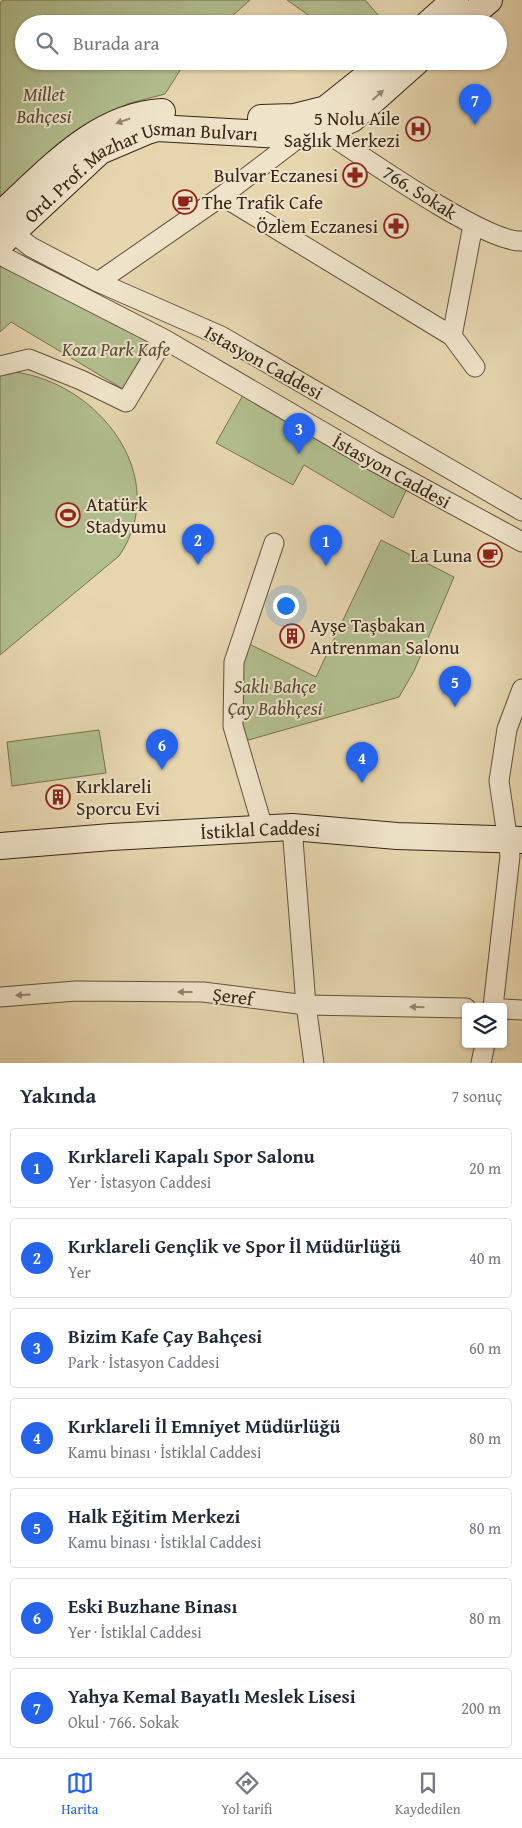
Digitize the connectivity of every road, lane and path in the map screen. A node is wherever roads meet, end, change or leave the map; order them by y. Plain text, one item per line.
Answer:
1 (455, 0) edge
2 (489, 0) edge
3 (438, 15) edge
4 (472, 15) edge
5 (376, 70) edge
6 (407, 70) edge
7 (317, 125) junction
8 (222, 196) junction
9 (473, 225) junction
10 (2, 234) edge
11 (522, 241) edge
12 (98, 282) junction
13 (452, 336) junction
14 (164, 339) junction
15 (0, 366) edge
16 (475, 367) dead end
17 (522, 511) edge
18 (522, 542) edge
19 (274, 543) dead end
20 (522, 689) edge
21 (292, 827) junction
22 (263, 828) junction
23 (514, 839) edge
24 (0, 846) edge
25 (0, 997) edge
26 (493, 1003) edge
27 (306, 1005) junction
28 (462, 1008) edge
29 (507, 1009) edge
30 (522, 1010) edge
31 (484, 1048) edge
32 (314, 1063) edge
33 (481, 1063) edge

1 - 3 main road
2 - 4 main road
5 - 7 main road
7 -> 6 main road
7 - 8 street
7 - 9 street, 766. Sokak
7 - 10 main road, Ord. Prof. Mazhar Usman Bulvarı
7 -> 10 main road, Ord. Prof. Mazhar Usman Bulvarı
8 - 12 street
8 - 13 street
9 - 11 street, 766. Sokak
9 - 13 street
10 - 12 street, Istasyon Caddesi
10 - 14 street, İstasyon Caddesi
12 - 17 street, Istasyon Caddesi
13 - 16 street
14 - 15 street
14 - 18 street, İstasyon Caddesi
19 - 22 street
20 - 23 street
21 - 22 main road, İstiklal Caddesi
21 - 23 main road, İstiklal Caddesi
21 - 27 street
22 - 24 main road, İstiklal Caddesi
23 - 26 street
27 -> 25 street, Şeref
28 -> 27 street, Şeref
27 - 32 street
29 - 30 street
31 - 33 street

